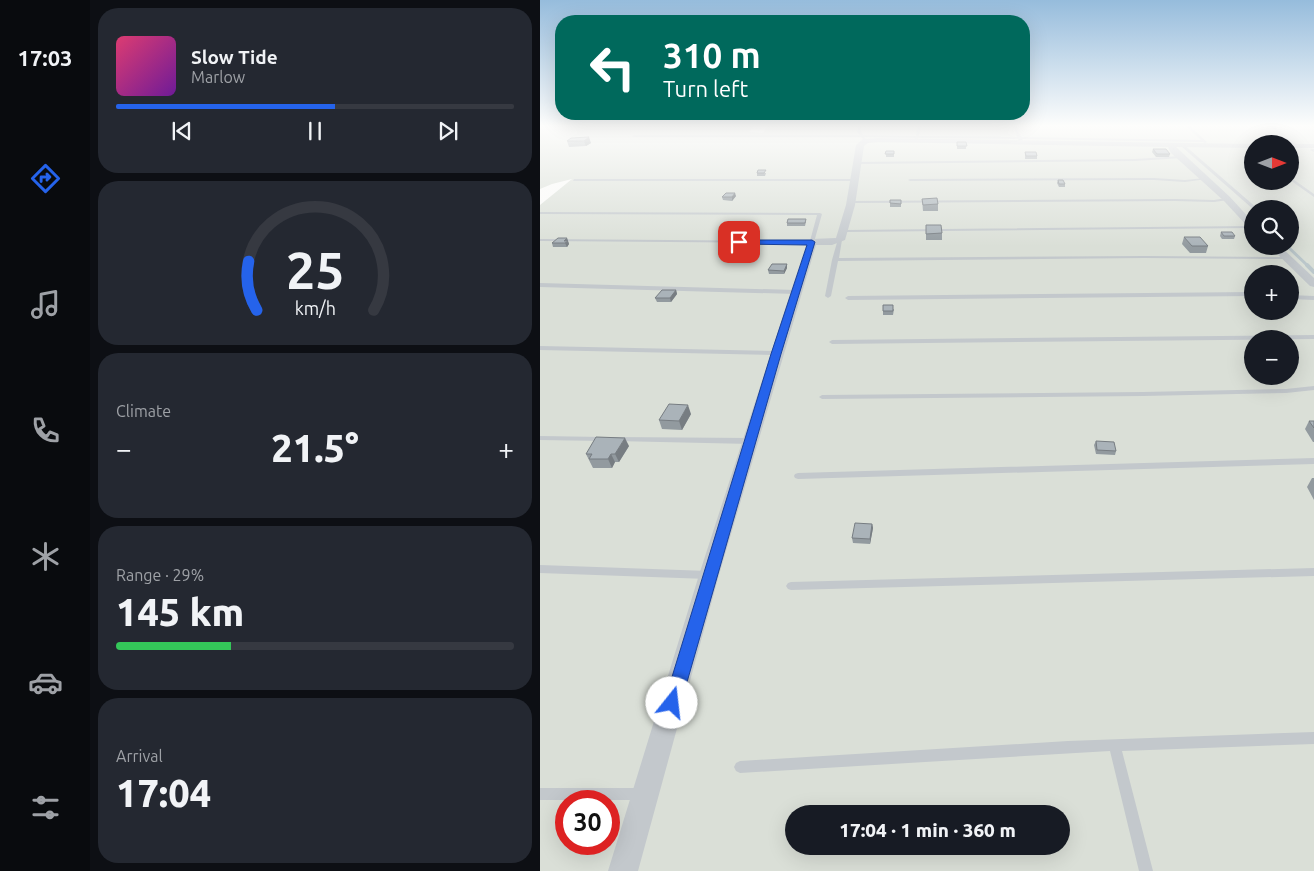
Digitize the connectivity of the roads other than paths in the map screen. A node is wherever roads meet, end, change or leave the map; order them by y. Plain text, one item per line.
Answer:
1 (857, 166) edge
2 (1190, 166) edge
3 (1202, 166) edge
4 (1205, 179) junction
5 (574, 180) dead end
6 (854, 180) junction
7 (910, 180) dead end
8 (1299, 185) edge
9 (1314, 196) edge
10 (1227, 199) junction
11 (1245, 200) edge
12 (852, 202) junction
13 (540, 213) edge
14 (1244, 217) edge
15 (1244, 226) edge
16 (842, 235) junction
17 (540, 240) edge
18 (812, 242) junction
19 (1284, 255) edge
20 (1287, 258) junction
21 (835, 260) junction
22 (1314, 284) edge
23 (540, 285) edge
24 (796, 292) junction
25 (1244, 294) edge
26 (828, 296) dead end
27 (1299, 297) edge
28 (848, 298) dead end
29 (1314, 298) edge
30 (1314, 336) edge
31 (832, 342) dead end
32 (540, 348) edge
33 (776, 354) junction
34 (1314, 388) edge
35 (822, 397) dead end
36 (540, 438) edge
37 (751, 441) junction
38 (1314, 461) edge
39 (798, 476) dead end
40 (540, 569) edge
41 (1314, 572) edge
42 (710, 575) junction
43 (791, 586) dead end
44 (1314, 738) edge
45 (1114, 745) junction
46 (740, 767) dead end
47 (540, 794) edge
48 (646, 794) junction
49 (623, 871) edge
50 (1146, 871) edge

1 - 6 street
2 - 4 street
3 - 11 lane
4 - 7 lane
4 - 10 street
5 - 6 lane
6 - 12 street
8 - 9 lane
10 - 12 lane
10 - 14 street
12 - 16 street
13 - 18 lane
15 - 16 lane
16 - 18 street
16 - 21 lane
17 - 18 lane
18 - 24 street
19 - 20 street
20 - 21 lane
20 - 22 street
21 - 26 lane
23 - 24 lane
24 - 33 street
25 - 28 lane
27 - 29 lane
30 - 31 lane
32 - 33 lane
33 - 37 street
34 - 35 lane
36 - 37 lane
37 - 42 street
38 - 39 lane
40 - 42 lane
41 - 43 lane
42 - 48 street
44 - 45 lane
45 - 46 lane
45 - 50 lane
47 - 48 lane
48 - 49 street

